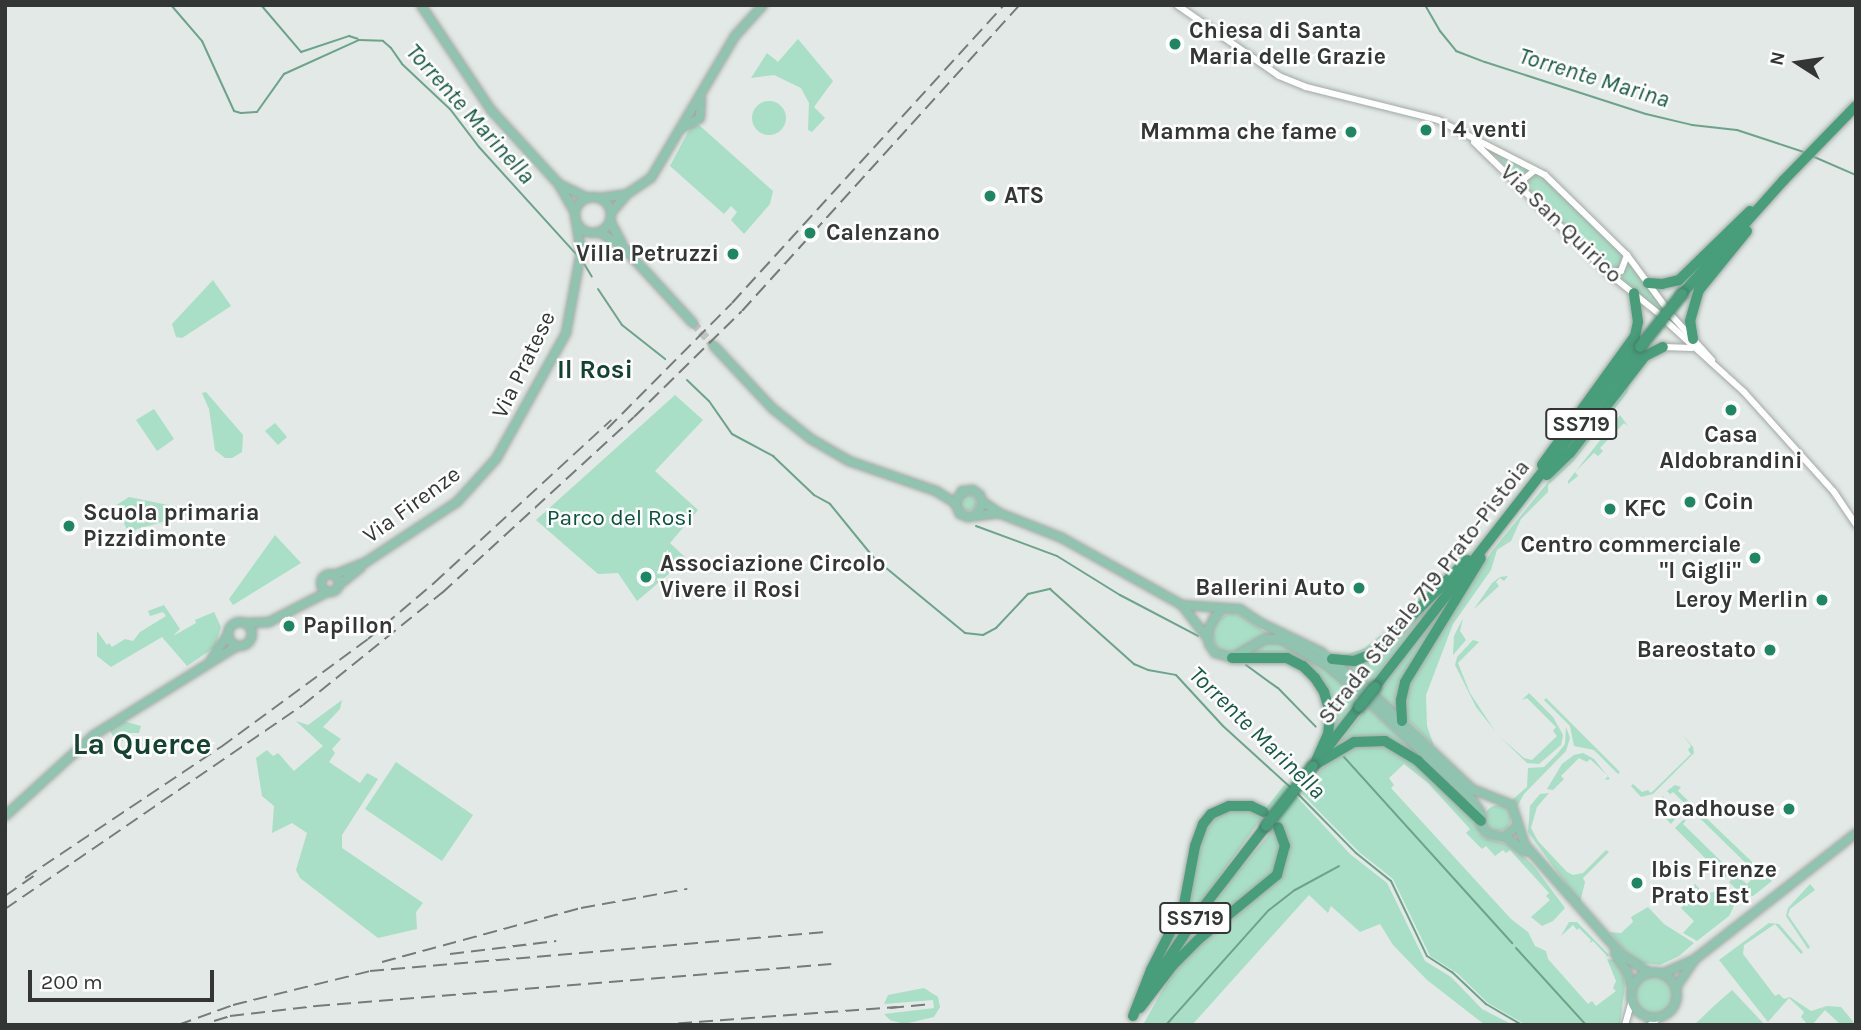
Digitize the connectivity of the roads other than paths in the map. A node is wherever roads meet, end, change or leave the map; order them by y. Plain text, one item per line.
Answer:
1 (421, 5) edge
2 (763, 5) edge
3 (1177, 5) edge
4 (1856, 106) edge
5 (1464, 134) junction
6 (1535, 170) junction
7 (1783, 181) junction
8 (558, 183) junction
9 (1524, 189) junction
10 (627, 194) junction
11 (588, 198) junction
12 (599, 198) junction
13 (575, 216) junction
14 (611, 217) junction
15 (597, 233) junction
16 (623, 247) junction
17 (1627, 255) junction
18 (581, 256) junction
19 (1607, 272) junction
20 (1648, 283) junction
21 (1634, 293) junction
22 (1664, 305) dead end
23 (1658, 313) dead end
24 (1670, 320) dead end
25 (692, 323) tunnel mouth
26 (1693, 344) junction
27 (714, 346) tunnel mouth
28 (1663, 347) joint
29 (480, 479) joint
30 (936, 491) junction
31 (960, 492) junction
32 (1521, 500) junction
33 (982, 501) junction
34 (955, 503) junction
35 (999, 513) junction
36 (976, 515) junction
37 (1856, 525) edge
38 (1497, 530) junction
39 (366, 562) junction
40 (334, 575) junction
41 (321, 582) junction
42 (339, 585) junction
43 (327, 592) junction
44 (303, 603) junction
45 (1182, 606) junction
46 (1223, 609) junction
47 (269, 622) junction
48 (246, 623) junction
49 (228, 636) junction
50 (1208, 640) junction
51 (250, 641) junction
52 (237, 646) junction
53 (1233, 658) junction
54 (1332, 659) junction
55 (208, 663) junction
56 (1369, 693) junction
57 (1402, 721) junction
58 (1313, 766) junction
59 (1496, 800) junction
60 (1264, 812) dead end
61 (5, 816) edge
62 (1481, 817) junction
63 (1517, 826) junction
64 (1278, 827) dead end
65 (1856, 833) edge
66 (1506, 837) junction
67 (1695, 959) junction
68 (1649, 972) junction
69 (1664, 973) junction
70 (1676, 987) junction
71 (1632, 988) junction
72 (1632, 1000) junction
73 (1660, 1017) junction
74 (1130, 1021) edge
75 (1625, 1025) edge
76 (1650, 1025) edge

1 - 8 main road
2 - 10 main road
3 - 5 street, Via San Quirico
4 - 7 highway, Strada Statale 719 Prato-Pistoia / SS719
5 - 6 street, Via San Quirico
5 - 9 street, Via San Quirico
6 - 9 street
6 - 17 street, Via San Quirico
7 - 20 highway
7 - 26 highway
7 - 32 highway, Strada Statale 719 Prato-Pistoia / SS719, bridge
8 - 11 main road
8 - 13 main road
9 - 19 street, Via San Quirico
10 - 12 main road
10 - 14 main road
11 - 12 main road
11 - 13 main road
12 - 14 main road
13 - 15 main road
13 - 18 main road
14 - 15 main road
14 - 16 main road
15 - 16 main road
15 - 18 main road
16 - 25 main road
17 - 19 street
17 - 20 street, Via San Quirico
18 - 29 main road, Via Pratese
19 - 21 street, Via San Quirico
20 - 22 street, Via San Quirico
21 - 23 street, Via San Quirico
21 - 32 highway
24 - 26 street
26 - 28 street
26 - 37 street
27 - 30 main road
28 - 32 highway
29 - 39 main road, Via Firenze
30 - 31 main road
30 - 34 main road
31 - 33 main road
31 - 34 main road
32 - 38 highway, Strada Statale 719 Prato-Pistoia / SS719
33 - 35 main road
33 - 36 main road
34 - 36 main road
35 - 36 main road
35 - 45 main road
38 - 54 highway
38 - 56 highway, Strada Statale 719 Prato-Pistoia / SS719
38 - 57 highway
39 - 40 main road, Via Firenze
39 - 42 main road, Via Firenze
40 - 41 main road, Via Firenze
40 - 42 main road
41 - 43 main road
41 - 44 main road, Via Firenze
42 - 43 main road, Via Firenze
43 - 44 main road, Via Firenze
44 - 47 main road, Via Firenze
45 - 46 main road
45 - 50 main road
46 - 50 main road
46 - 54 main road
47 - 48 main road, Via Firenze
47 - 51 main road, Via Firenze
48 - 49 main road, Via Firenze
48 - 51 main road
49 - 52 main road
49 - 55 main road, Via Firenze
50 - 53 main road
51 - 52 main road, Via Firenze
52 - 55 main road, Via Firenze
53 - 56 main road
53 - 58 highway
54 - 56 main road
55 - 61 main road, Via Firenze
56 - 57 main road
56 - 58 highway, Strada Statale 719 Prato-Pistoia / SS719, bridge
56 - 62 main road
57 - 59 main road
58 - 62 highway
58 - 74 highway, Strada Statale 719 Prato-Pistoia / SS719, bridge
59 - 62 main road
59 - 63 main road
60 - 74 highway
62 - 66 main road
63 - 66 main road
63 - 68 main road
64 - 74 highway
65 - 67 main road
66 - 71 main road
67 - 69 main road
67 - 70 main road
68 - 69 main road
68 - 71 main road
69 - 70 main road
70 - 73 main road
71 - 72 main road
72 - 73 main road
72 - 75 street
73 - 76 street

